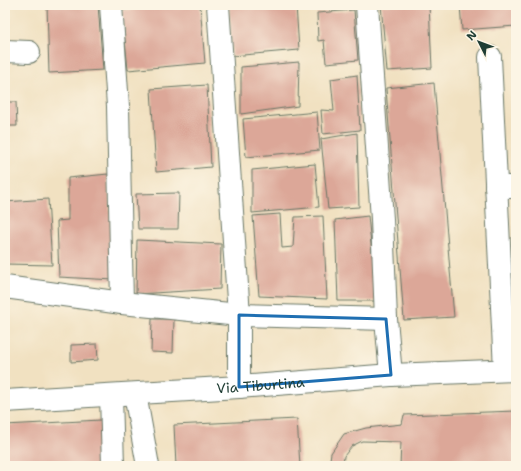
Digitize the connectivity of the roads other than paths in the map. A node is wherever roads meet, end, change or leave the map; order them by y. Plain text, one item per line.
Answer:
1 (111, 5) edge
2 (218, 5) edge
3 (367, 5) edge
4 (5, 51) edge
5 (29, 52) dead end
6 (490, 57) dead end
7 (506, 187) edge
8 (5, 287) edge
9 (122, 303) junction
10 (239, 315) junction
11 (386, 319) junction
12 (511, 370) edge
13 (391, 376) junction
14 (239, 387) junction
15 (136, 394) junction
16 (111, 395) junction
17 (5, 401) edge
18 (113, 466) edge
19 (148, 466) edge

1 - 9 street
2 - 10 street
3 - 11 street
4 - 5 street
6 - 7 street
7 - 12 street
8 - 9 street
9 - 10 street
10 - 11 street
10 - 14 street
11 - 13 street
12 - 13 street, Via Tiburtina
13 - 14 street, Via Tiburtina
14 - 15 street, Via Tiburtina
15 - 16 street, Via Tiburtina
15 - 19 street
16 - 17 street, Via Tiburtina
16 - 18 street

